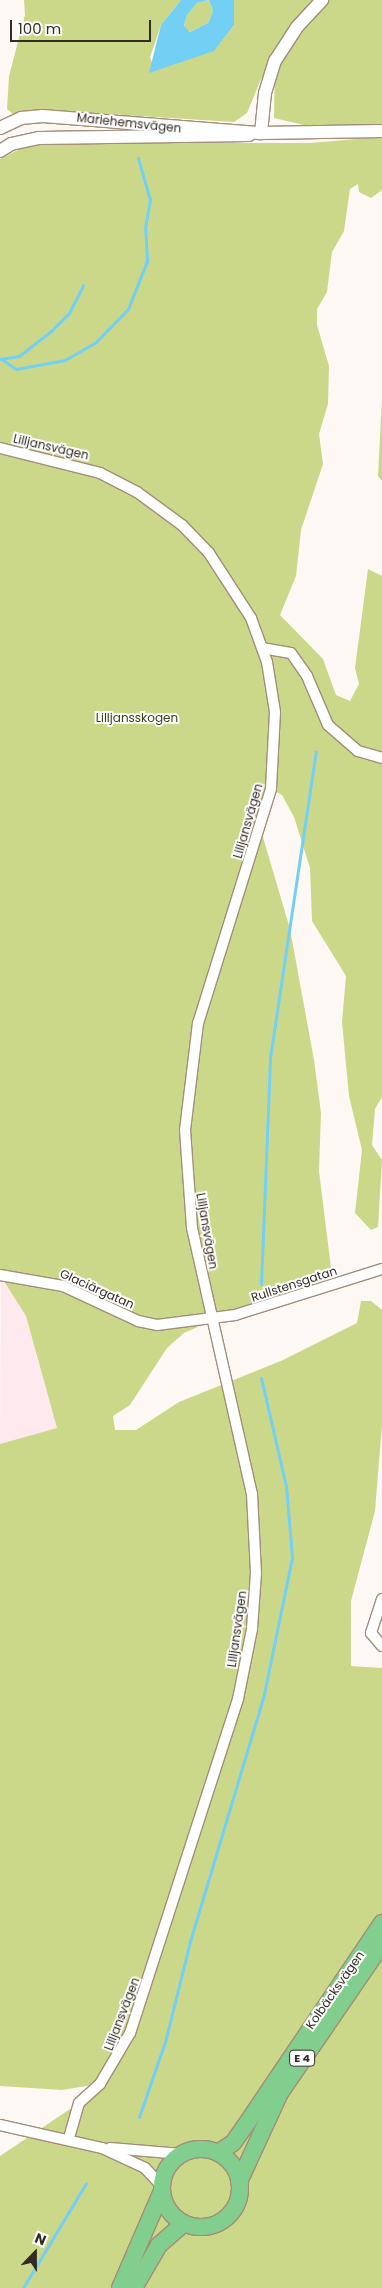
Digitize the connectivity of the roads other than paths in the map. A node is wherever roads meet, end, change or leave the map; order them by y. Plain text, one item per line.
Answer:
1 (322, 0) edge
2 (0, 128) edge
3 (382, 131) edge
4 (261, 133) junction
5 (0, 151) edge
6 (0, 448) edge
7 (262, 648) junction
8 (382, 758) edge
9 (382, 1269) edge
10 (0, 1275) edge
11 (212, 1320) junction
12 (382, 1599) edge
13 (382, 1646) edge
14 (382, 1923) edge
15 (382, 1944) edge
16 (0, 2125) edge
17 (69, 2138) junction
18 (102, 2148) junction
19 (218, 2153) junction
20 (182, 2154) junction
21 (239, 2182) junction
22 (162, 2188) junction
23 (184, 2223) junction
24 (120, 2288) edge
25 (134, 2288) edge

1 - 4 street
2 - 4 street, Mariehemsvägen
3 - 4 street, Mariehemsvägen
4 - 5 street, Mariehemsvägen
6 - 7 street, Lilljansvägen
7 - 8 street
7 - 11 street, Lilljansvägen
9 - 11 street, Rullstensgatan
10 - 11 street, Glaciärgatan
11 - 17 street, Lilljansvägen
12 - 13 street
14 - 19 highway, Kolbäcksvägen / E 4
15 - 21 highway, Kolbäcksvägen / E 4
16 - 17 street
17 - 18 street
18 - 20 street
18 - 22 street
19 - 20 highway
19 - 21 highway
20 - 22 highway
21 - 23 highway, E 4
22 - 23 highway
22 - 24 highway
23 - 25 highway

